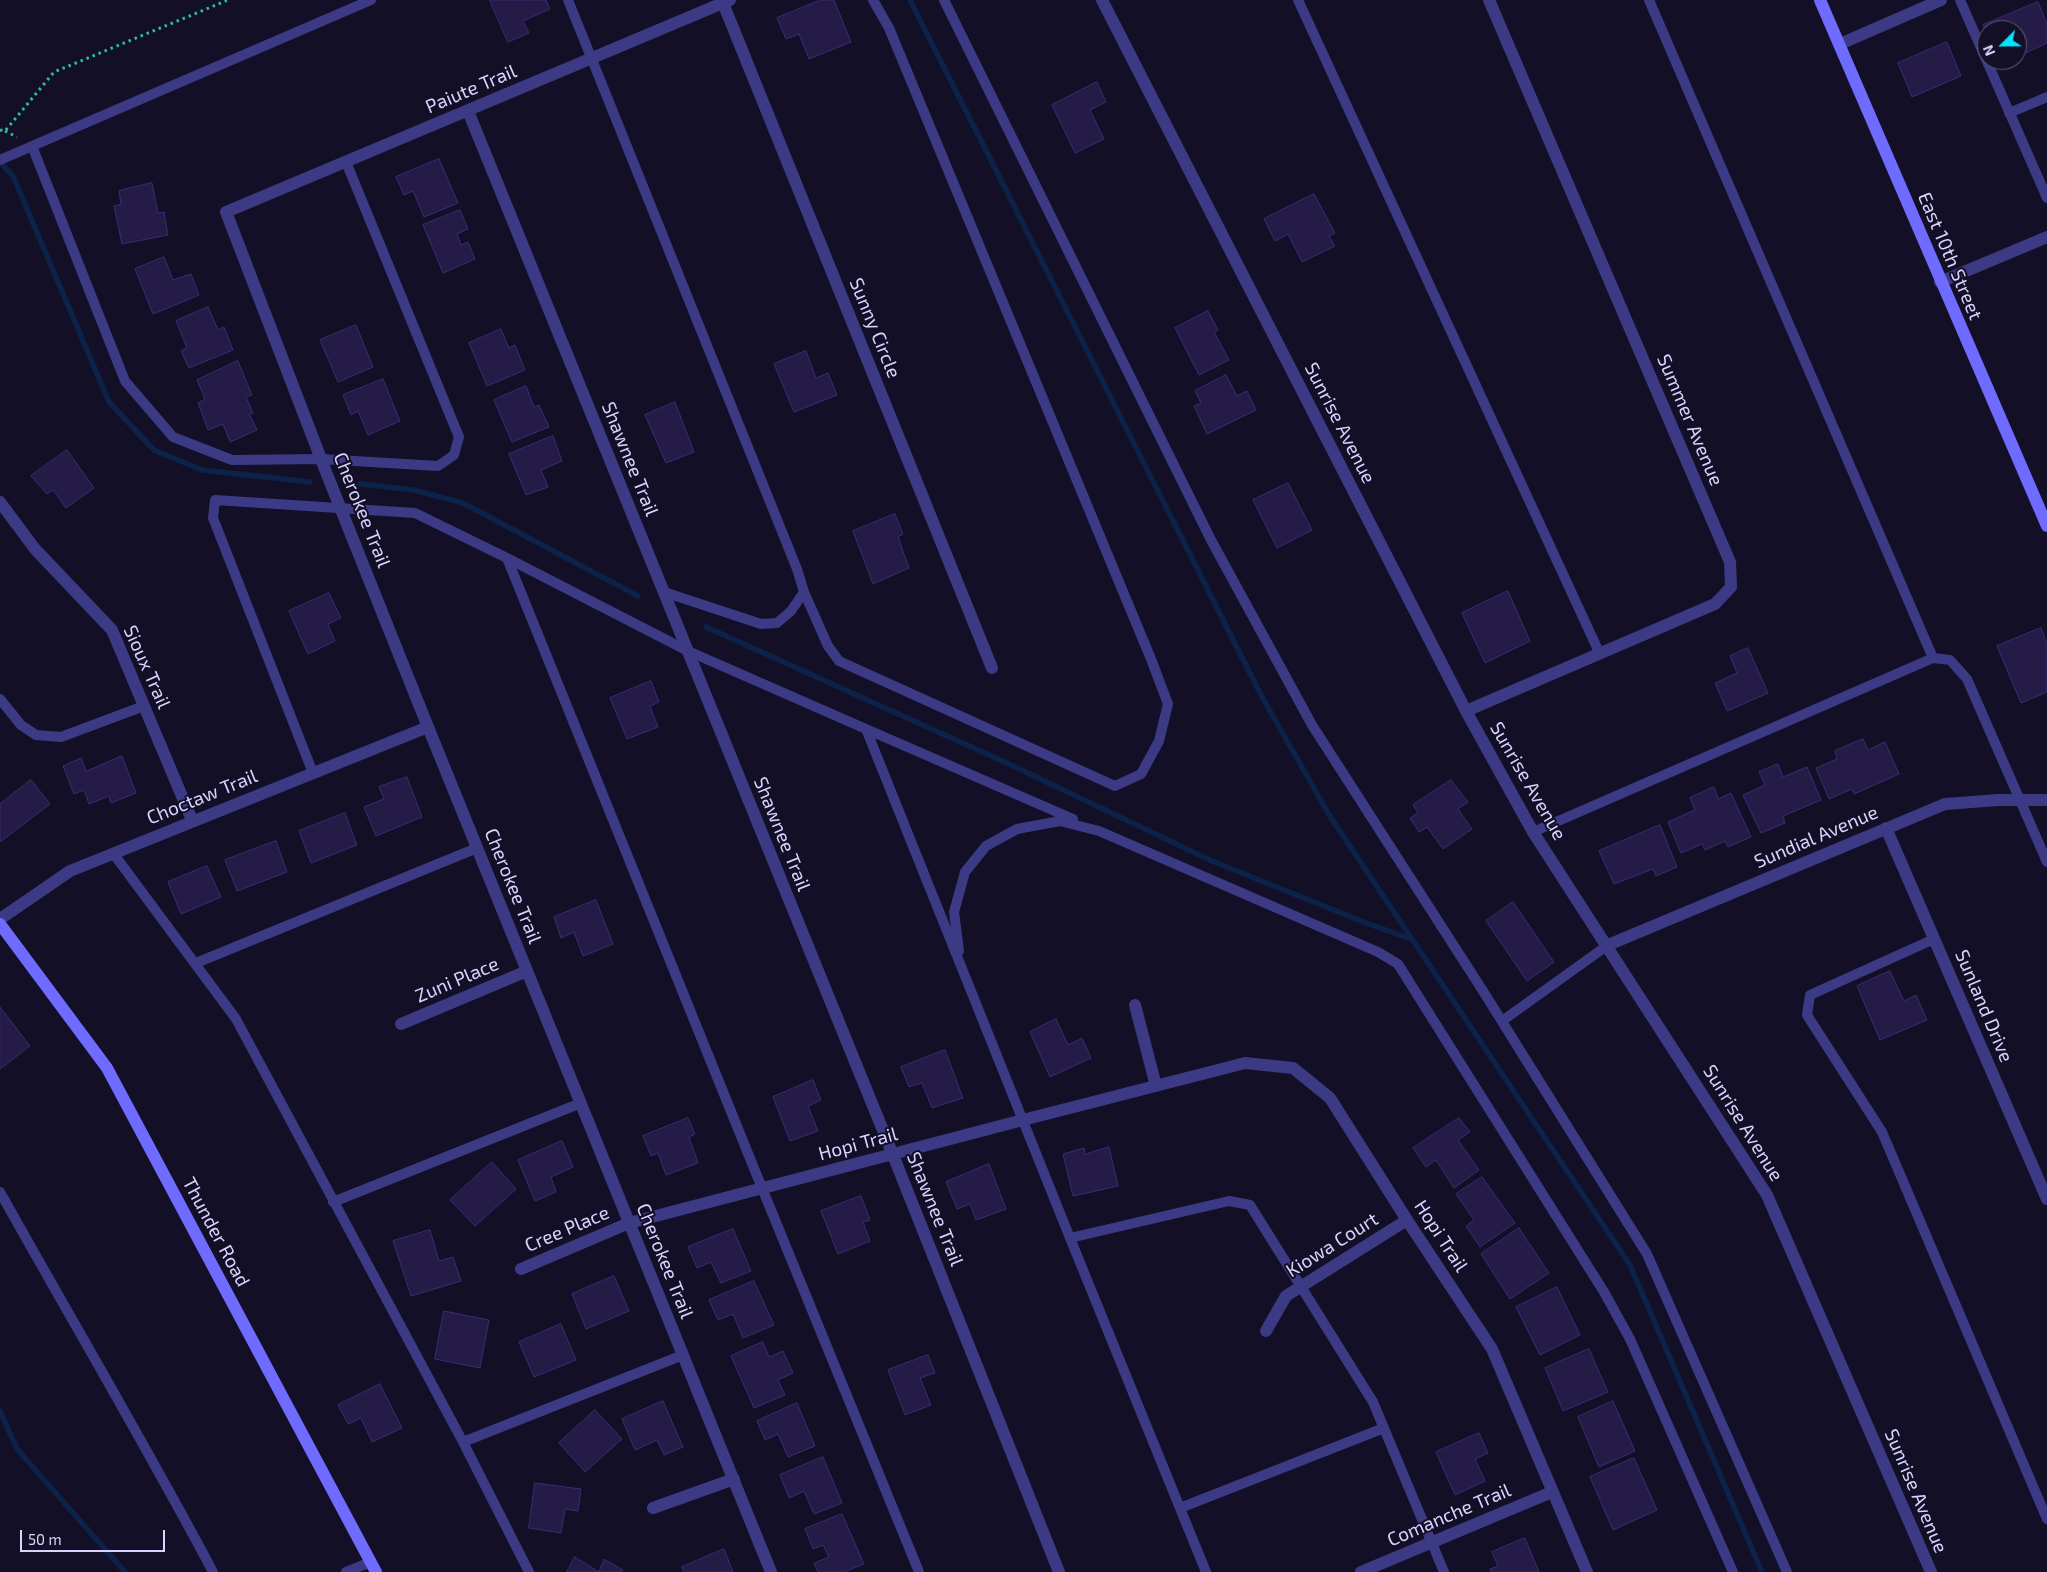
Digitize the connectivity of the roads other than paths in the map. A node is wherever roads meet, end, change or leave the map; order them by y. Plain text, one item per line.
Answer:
1 (371, 0) edge
2 (568, 0) edge
3 (874, 0) edge
4 (944, 0) edge
5 (1102, 0) edge
6 (1298, 0) edge
7 (1488, 0) edge
8 (1649, 0) edge
9 (1820, 0) edge
10 (1941, 0) edge
11 (1960, 0) edge
12 (726, 2) edge
13 (1840, 44) junction
14 (592, 58) junction
15 (2047, 97) edge
16 (468, 111) junction
17 (2009, 113) junction
18 (32, 146) junction
19 (0, 160) edge
20 (346, 162) junction
21 (2047, 198) edge
22 (226, 212) joint
23 (2047, 237) edge
24 (1940, 282) junction
25 (322, 459) junction
26 (0, 502) edge
27 (341, 508) junction
28 (2047, 526) edge
29 (507, 558) junction
30 (664, 592) junction
31 (804, 592) junction
32 (688, 651) junction
33 (1599, 652) junction
34 (1933, 658) junction
35 (992, 668) dead end
36 (0, 699) edge
37 (144, 706) junction
38 (1466, 710) junction
39 (428, 727) junction
40 (866, 729) junction
41 (313, 773) junction
42 (2021, 800) junction
43 (2047, 800) edge
44 (192, 820) junction
45 (1886, 828) junction
46 (1099, 830) junction
47 (1533, 832) junction
48 (477, 848) junction
49 (114, 853) junction
50 (2047, 862) edge
51 (0, 919) edge
52 (0, 924) edge
53 (1934, 939) junction
54 (1608, 945) junction
55 (196, 963) junction
56 (962, 967) junction
57 (527, 971) junction
58 (1135, 1005) dead end
59 (1502, 1021) junction
60 (401, 1024) dead end
61 (1156, 1086) junction
62 (580, 1103) junction
63 (1023, 1120) junction
64 (893, 1155) junction
65 (762, 1188) junction
66 (0, 1192) edge
67 (2047, 1199) edge
68 (333, 1202) junction
69 (1407, 1220) junction
70 (629, 1223) junction
71 (1070, 1238) junction
72 (520, 1269) dead end
73 (1301, 1287) junction
74 (1266, 1331) dead end
75 (683, 1355) junction
76 (1384, 1428) junction
77 (463, 1442) junction
78 (734, 1479) junction
79 (1552, 1492) junction
80 (653, 1508) dead end
81 (1180, 1508) junction
82 (2047, 1519) edge
83 (1432, 1542) junction
84 (373, 1567) edge
85 (213, 1572) edge
86 (346, 1572) edge
87 (529, 1572) edge
88 (771, 1572) edge
89 (919, 1572) edge
90 (1059, 1572) edge
91 (1206, 1572) edge
92 (1360, 1572) edge
93 (1444, 1572) edge
94 (1587, 1572) edge
95 (1733, 1572) edge
96 (1787, 1572) edge
97 (1931, 1572) edge

1 - 18 lane
2 - 14 lane
3 - 31 lane
4 - 59 lane
5 - 38 street, Sunrise Avenue
6 - 33 lane
7 - 33 street, Summer Avenue
8 - 34 lane
9 - 13 street, East 10th Street
10 - 13 street
11 - 17 lane
12 - 14 street, Paiute Trail
12 - 35 street, Sunny Circle
13 - 24 street, East 10th Street
14 - 16 street, Paiute Trail
14 - 31 lane
15 - 17 lane
16 - 20 street, Paiute Trail
16 - 30 street, Shawnee Trail
17 - 21 lane
18 - 19 lane
18 - 25 lane
20 - 22 street, Paiute Trail
20 - 25 lane
22 - 25 street, Cherokee Trail
23 - 24 street
24 - 28 street, East 10th Street
25 - 27 street, Cherokee Trail
26 - 37 street, Sioux Trail
27 - 29 lane
27 - 39 street, Cherokee Trail
27 - 41 lane
29 - 32 lane
29 - 65 lane
30 - 31 lane
30 - 32 street, Shawnee Trail
32 - 40 lane
32 - 64 street, Shawnee Trail
33 - 38 street, Summer Avenue
34 - 42 lane
34 - 47 lane
36 - 37 lane
37 - 44 street, Sioux Trail
38 - 47 street, Sunrise Avenue
39 - 41 street, Choctaw Trail
39 - 48 street, Cherokee Trail
40 - 46 lane
40 - 56 lane
41 - 44 street, Choctaw Trail
42 - 43 street, Sundial Avenue
42 - 45 street, Sundial Avenue
42 - 50 lane
44 - 49 street, Choctaw Trail
45 - 53 street, Sunland Drive
45 - 54 street, Sundial Avenue
46 - 56 lane
46 - 95 lane
47 - 54 street, Sunrise Avenue
48 - 55 lane
48 - 57 street, Cherokee Trail
49 - 51 street, Choctaw Trail
49 - 55 lane
52 - 84 street, Thunder Road
53 - 67 street, Sunland Drive
53 - 82 lane
54 - 59 lane
54 - 97 street, Sunrise Avenue
55 - 68 lane
56 - 63 lane
57 - 60 street, Zuni Place
57 - 62 street, Cherokee Trail
58 - 61 street
59 - 96 lane
61 - 63 street, Hopi Trail
61 - 69 street, Hopi Trail
62 - 68 lane
62 - 70 street, Cherokee Trail
63 - 64 street, Hopi Trail
63 - 71 lane
64 - 65 street, Hopi Trail
64 - 90 street, Shawnee Trail
65 - 70 street, Hopi Trail
65 - 89 lane
66 - 85 lane
68 - 77 lane
69 - 73 street, Kiowa Court
69 - 79 street, Hopi Trail
70 - 72 street, Cree Place
70 - 75 street, Cherokee Trail
71 - 73 lane
71 - 81 lane
73 - 74 street, Kiowa Court
73 - 76 lane
75 - 77 lane
75 - 78 street, Cherokee Trail
76 - 81 lane
76 - 83 lane
77 - 87 lane
78 - 80 street
78 - 88 street, Cherokee Trail
79 - 83 street, Comanche Trail
79 - 94 street, Hopi Trail
81 - 91 lane
83 - 92 street, Comanche Trail
83 - 93 lane
84 - 86 lane

